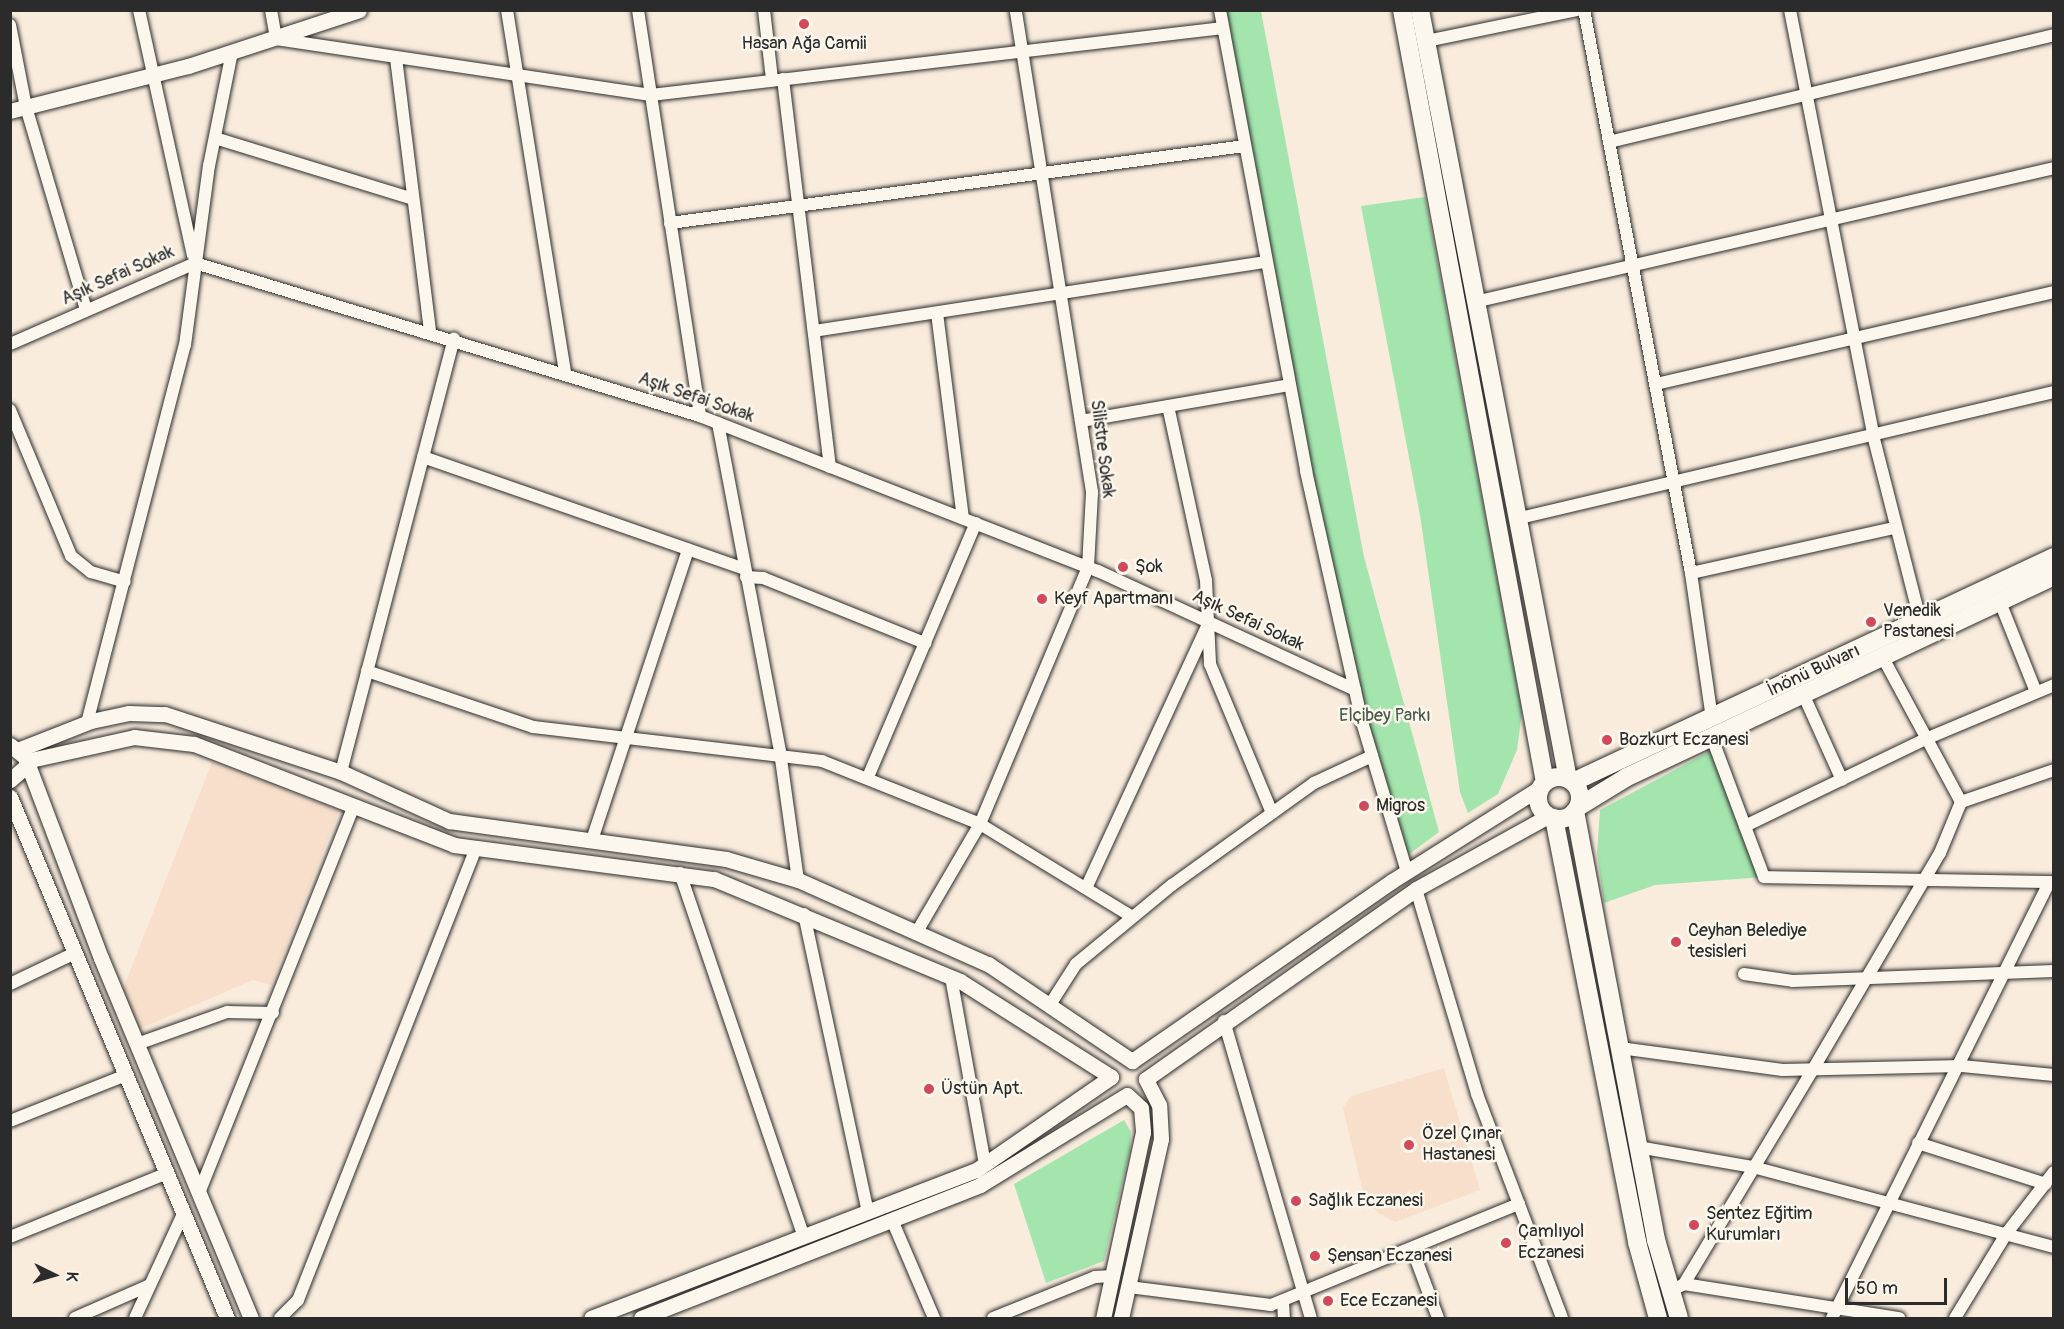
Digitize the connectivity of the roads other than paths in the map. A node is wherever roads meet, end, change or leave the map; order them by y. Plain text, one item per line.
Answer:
1 (139, 10) edge
2 (271, 10) edge
3 (359, 10) edge
4 (507, 10) edge
5 (639, 10) edge
6 (764, 10) edge
7 (1016, 10) edge
8 (1220, 10) edge
9 (1402, 10) edge
10 (1420, 10) edge
11 (1577, 10) edge
12 (1584, 10) edge
13 (1790, 10) edge
14 (10, 25) edge
15 (1223, 28) junction
16 (2054, 35) edge
17 (276, 39) junction
18 (1426, 41) junction
19 (1022, 49) junction
20 (232, 52) junction
21 (396, 58) junction
22 (151, 76) junction
23 (515, 77) junction
24 (777, 79) junction
25 (651, 95) junction
26 (1806, 95) junction
27 (26, 107) junction
28 (10, 111) edge
29 (215, 138) junction
30 (1609, 142) junction
31 (1245, 146) junction
32 (2054, 168) edge
33 (1042, 176) junction
34 (410, 198) junction
35 (797, 204) junction
36 (1829, 219) junction
37 (670, 223) junction
38 (195, 262) junction
39 (1265, 262) junction
40 (1632, 265) junction
41 (2054, 292) edge
42 (1061, 295) junction
43 (1479, 301) junction
44 (86, 310) junction
45 (937, 313) junction
46 (430, 331) junction
47 (814, 331) junction
48 (1853, 336) junction
49 (454, 338) junction
50 (10, 344) edge
51 (566, 373) junction
52 (1656, 384) junction
53 (1289, 385) junction
54 (2054, 392) edge
55 (1168, 406) junction
56 (10, 410) edge
57 (700, 416) junction
58 (1081, 421) junction
59 (718, 423) junction
60 (1873, 435) junction
61 (423, 457) junction
62 (830, 466) junction
63 (1673, 483) junction
64 (1520, 518) junction
65 (963, 519) junction
66 (976, 523) junction
67 (1894, 528) junction
68 (688, 549) junction
69 (2054, 557) edge
70 (1088, 567) junction
71 (745, 573) junction
72 (1691, 573) junction
73 (2054, 576) edge
74 (125, 582) junction
75 (2000, 602) junction
76 (1920, 621) junction
77 (1209, 622) junction
78 (925, 643) junction
79 (1883, 658) junction
80 (367, 671) junction
81 (2054, 685) edge
82 (1355, 690) junction
83 (2036, 692) junction
84 (1804, 696) junction
85 (1712, 719) junction
86 (87, 723) junction
87 (624, 736) junction
88 (1712, 738) junction
89 (1928, 738) junction
90 (18, 751) edge
91 (780, 752) junction
92 (1372, 756) junction
93 (2054, 770) edge
94 (341, 772) junction
95 (868, 777) junction
96 (10, 780) edge
97 (1570, 780) junction
98 (1842, 780) junction
99 (1543, 784) junction
100 (10, 797) edge
101 (1961, 802) junction
102 (353, 808) junction
103 (1576, 809) junction
104 (1272, 813) junction
105 (1551, 817) junction
106 (980, 824) junction
107 (1745, 826) junction
108 (592, 840) junction
109 (476, 849) junction
110 (1407, 872) junction
111 (680, 873) junction
112 (1924, 879) junction
113 (798, 880) junction
114 (2051, 882) edge
115 (1087, 886) junction
116 (1416, 889) junction
117 (804, 914) junction
118 (1131, 916) junction
119 (918, 930) junction
120 (75, 953) junction
121 (2054, 971) edge
122 (1744, 974) dead end
123 (2005, 974) junction
124 (951, 977) junction
125 (1866, 979) junction
126 (10, 984) edge
127 (1051, 1003) junction
128 (273, 1013) junction
129 (1224, 1021) junction
130 (137, 1044) junction
131 (1620, 1048) junction
132 (1132, 1061) junction
133 (1962, 1066) junction
134 (1812, 1071) junction
135 (126, 1075) junction
136 (2054, 1075) edge
137 (1111, 1077) junction
138 (1146, 1079) junction
139 (1127, 1095) junction
140 (10, 1121) edge
141 (1918, 1143) junction
142 (1638, 1147) junction
143 (985, 1164) junction
144 (1753, 1167) junction
145 (2054, 1172) edge
146 (168, 1173) junction
147 (2046, 1184) junction
148 (199, 1193) junction
149 (1890, 1200) junction
150 (1519, 1204) junction
151 (868, 1212) junction
152 (183, 1214) junction
153 (892, 1220) junction
154 (2006, 1234) junction
155 (10, 1237) edge
156 (804, 1238) junction
157 (2054, 1247) edge
158 (1413, 1251) junction
159 (1113, 1276) junction
160 (148, 1286) junction
161 (1129, 1287) junction
162 (1677, 1287) junction
163 (1304, 1294) junction
164 (1283, 1301) junction
165 (1838, 1306) junction
166 (75, 1318) edge
167 (135, 1318) edge
168 (227, 1318) edge
169 (251, 1318) edge
170 (280, 1318) edge
171 (591, 1318) edge
172 (640, 1318) edge
173 (934, 1318) edge
174 (993, 1318) edge
175 (1102, 1318) edge
176 (1121, 1318) edge
177 (1284, 1318) edge
178 (1311, 1318) edge
179 (1438, 1318) edge
180 (1562, 1318) edge
181 (1658, 1318) edge
182 (1679, 1318) edge
183 (1832, 1318) edge
184 (1899, 1318) edge
185 (1955, 1318) edge

1 - 22 street
2 - 17 street
3 - 17 street
4 - 23 street
5 - 25 street
6 - 24 street
7 - 19 street, Silistre Sokak
8 - 15 street
9 - 99 main road
10 - 18 main road
11 - 18 street
12 - 30 street
13 - 26 street
14 - 27 street
15 - 19 street
15 - 31 street
16 - 26 street
17 - 20 street
17 - 21 street
18 - 43 main road
19 - 24 street
19 - 33 street, Silistre Sokak
20 - 22 street
20 - 29 street
21 - 23 street
21 - 34 street
22 - 27 street
22 - 38 street
23 - 25 street
23 - 51 street
24 - 25 street
24 - 35 street
25 - 37 street
26 - 30 street
26 - 36 street
27 - 28 street
27 - 44 street
29 - 34 street
29 - 38 street
30 - 40 street
31 - 33 street
31 - 39 street
32 - 36 street
33 - 35 street
33 - 42 street, Silistre Sokak
34 - 46 street
35 - 37 street
35 - 47 street
36 - 40 street
36 - 48 street
37 - 57 street
38 - 44 street, Aşık Sefai Sokak
38 - 46 street, Aşık Sefai Sokak
38 - 74 street
39 - 42 street
39 - 53 street
40 - 43 street
40 - 52 street
41 - 48 street
42 - 45 street
42 - 58 street, Silistre Sokak
43 - 64 main road
44 - 50 street, Aşık Sefai Sokak
45 - 47 street
45 - 65 street
46 - 49 street, Aşık Sefai Sokak
47 - 62 street
48 - 52 street
48 - 60 street
49 - 51 street, Aşık Sefai Sokak
49 - 61 street
51 - 57 street, Aşık Sefai Sokak
52 - 63 street
53 - 55 street
53 - 82 street
54 - 60 street
55 - 58 street
55 - 77 street
56 - 74 street
57 - 59 street, Aşık Sefai Sokak
58 - 70 street, Silistre Sokak
59 - 62 street, Aşık Sefai Sokak
59 - 71 street
60 - 63 street
60 - 67 street
61 - 68 street
61 - 80 street
62 - 65 street, Aşık Sefai Sokak
63 - 64 street
63 - 72 street
64 - 97 main road
65 - 66 street, Aşık Sefai Sokak
66 - 70 street, Aşık Sefai Sokak
66 - 78 street
67 - 72 street
67 - 76 street
68 - 71 street
68 - 87 street
69 - 76 main road, İnönü Bulvarı
70 - 77 street, Aşık Sefai Sokak
70 - 106 street, Silistre Sokak
71 - 78 street
71 - 91 street
72 - 85 street
73 - 75 main road, İnönü Bulvarı
74 - 86 street
75 - 79 main road, İnönü Bulvarı
75 - 83 street
76 - 85 main road, İnönü Bulvarı
77 - 82 street, Aşık Sefai Sokak
77 - 104 street
77 - 115 street
78 - 95 street
79 - 84 main road, İnönü Bulvarı
79 - 89 street
80 - 87 street
80 - 94 street
81 - 83 street
82 - 92 street
83 - 89 street
84 - 88 main road, İnönü Bulvarı
84 - 98 street
85 - 97 main road, İnönü Bulvarı
86 - 90 street
86 - 94 street
87 - 91 street
87 - 108 street
88 - 103 main road, İnönü Bulvarı
88 - 107 street
89 - 98 street
89 - 101 street
90 - 96 street
90 - 102 street
90 - 130 street
91 - 95 street
91 - 113 street
92 - 104 street
92 - 110 street
93 - 101 street
94 - 108 street
95 - 106 street
97 - 99 main road, İnönü Bulvarı
97 - 103 main road
98 - 107 street
99 - 105 main road
99 - 110 street
100 - 120 street
101 - 112 street
102 - 109 street
102 - 128 street
103 - 105 main road, İnönü Bulvarı
103 - 131 main road
104 - 118 street
105 - 116 street
105 - 181 main road
106 - 115 street
106 - 119 street, Silistre Sokak
107 - 112 street
108 - 113 street
109 - 111 street
109 - 170 street
110 - 132 street
111 - 117 street
111 - 156 street
112 - 114 street
112 - 125 street
113 - 119 street
114 - 123 street
115 - 118 street
116 - 129 street
116 - 150 street
117 - 124 street
117 - 151 street
118 - 127 street
119 - 127 street
120 - 126 street
120 - 135 street
121 - 123 street
122 - 125 street
123 - 125 street
123 - 133 street
124 - 137 street
124 - 143 street
125 - 134 street
127 - 132 street
128 - 130 street
128 - 148 street
129 - 138 street
129 - 163 street
130 - 148 street
131 - 134 street
131 - 142 main road
132 - 137 street
132 - 138 street
133 - 134 street
133 - 136 street
133 - 141 street
134 - 144 street
135 - 140 street
135 - 146 street
137 - 139 street
137 - 143 street
138 - 139 street
138 - 161 street
139 - 153 street
139 - 159 street
141 - 147 street
141 - 149 street
142 - 144 street
142 - 162 main road
143 - 151 street
144 - 149 street
144 - 162 street
145 - 147 street
146 - 152 street
146 - 155 street
147 - 154 street
148 - 169 street
149 - 154 street
149 - 165 street
150 - 158 street
150 - 180 street
151 - 156 street
152 - 160 street
152 - 168 street
153 - 172 street
153 - 173 street
154 - 157 street
154 - 185 street
156 - 171 street
158 - 163 street
158 - 179 street
159 - 174 street
159 - 175 street
160 - 166 street
160 - 167 street
161 - 164 street
161 - 176 street
162 - 165 street
162 - 182 main road
163 - 164 street
163 - 178 street
164 - 177 street
165 - 183 street
165 - 184 street

